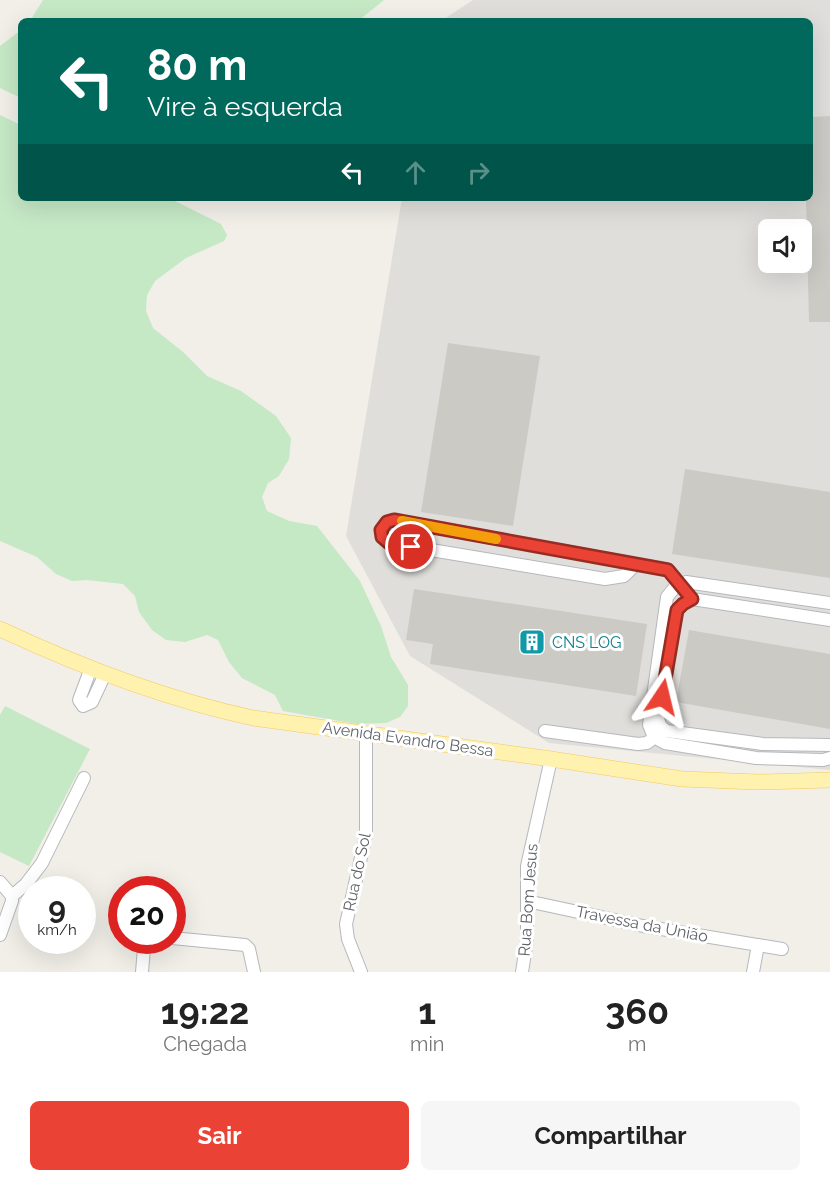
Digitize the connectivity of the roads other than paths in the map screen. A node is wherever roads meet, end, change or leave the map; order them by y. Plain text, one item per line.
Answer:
1 (636, 564) junction
2 (680, 584) junction
3 (692, 599) junction
4 (830, 603) edge
5 (830, 620) edge
6 (1, 632) edge
7 (545, 731) dead end
8 (659, 733) junction
9 (366, 734) junction
10 (830, 745) edge
11 (830, 758) edge
12 (551, 759) junction
13 (84, 778) dead end
14 (830, 780) edge
15 (0, 882) edge
16 (12, 896) junction
17 (527, 901) junction
18 (0, 935) edge
19 (186, 939) edge
20 (758, 945) junction
21 (782, 949) dead end
22 (144, 954) edge
23 (142, 972) edge
24 (254, 972) edge
25 (361, 972) edge
26 (522, 972) edge
27 (753, 972) edge

1 - 1 street
1 - 2 street
2 - 3 street
2 - 4 street
2 - 8 street
3 - 5 street
3 - 8 street
6 - 9 main road, Avenida Evandro Bessa
7 - 8 street
8 - 10 street
8 - 11 street
9 - 12 main road, Avenida Evandro Bessa
9 - 25 street, Rua do Sol
12 - 14 main road, Avenida Evandro Bessa
12 - 17 street, Rua Bom Jesus
13 - 16 street
15 - 16 street
16 - 18 street
17 - 20 street, Travessa da União
17 - 26 street, Rua Bom Jesus
19 - 24 street
20 - 21 street, Travessa da União
20 - 27 street
22 - 23 street

